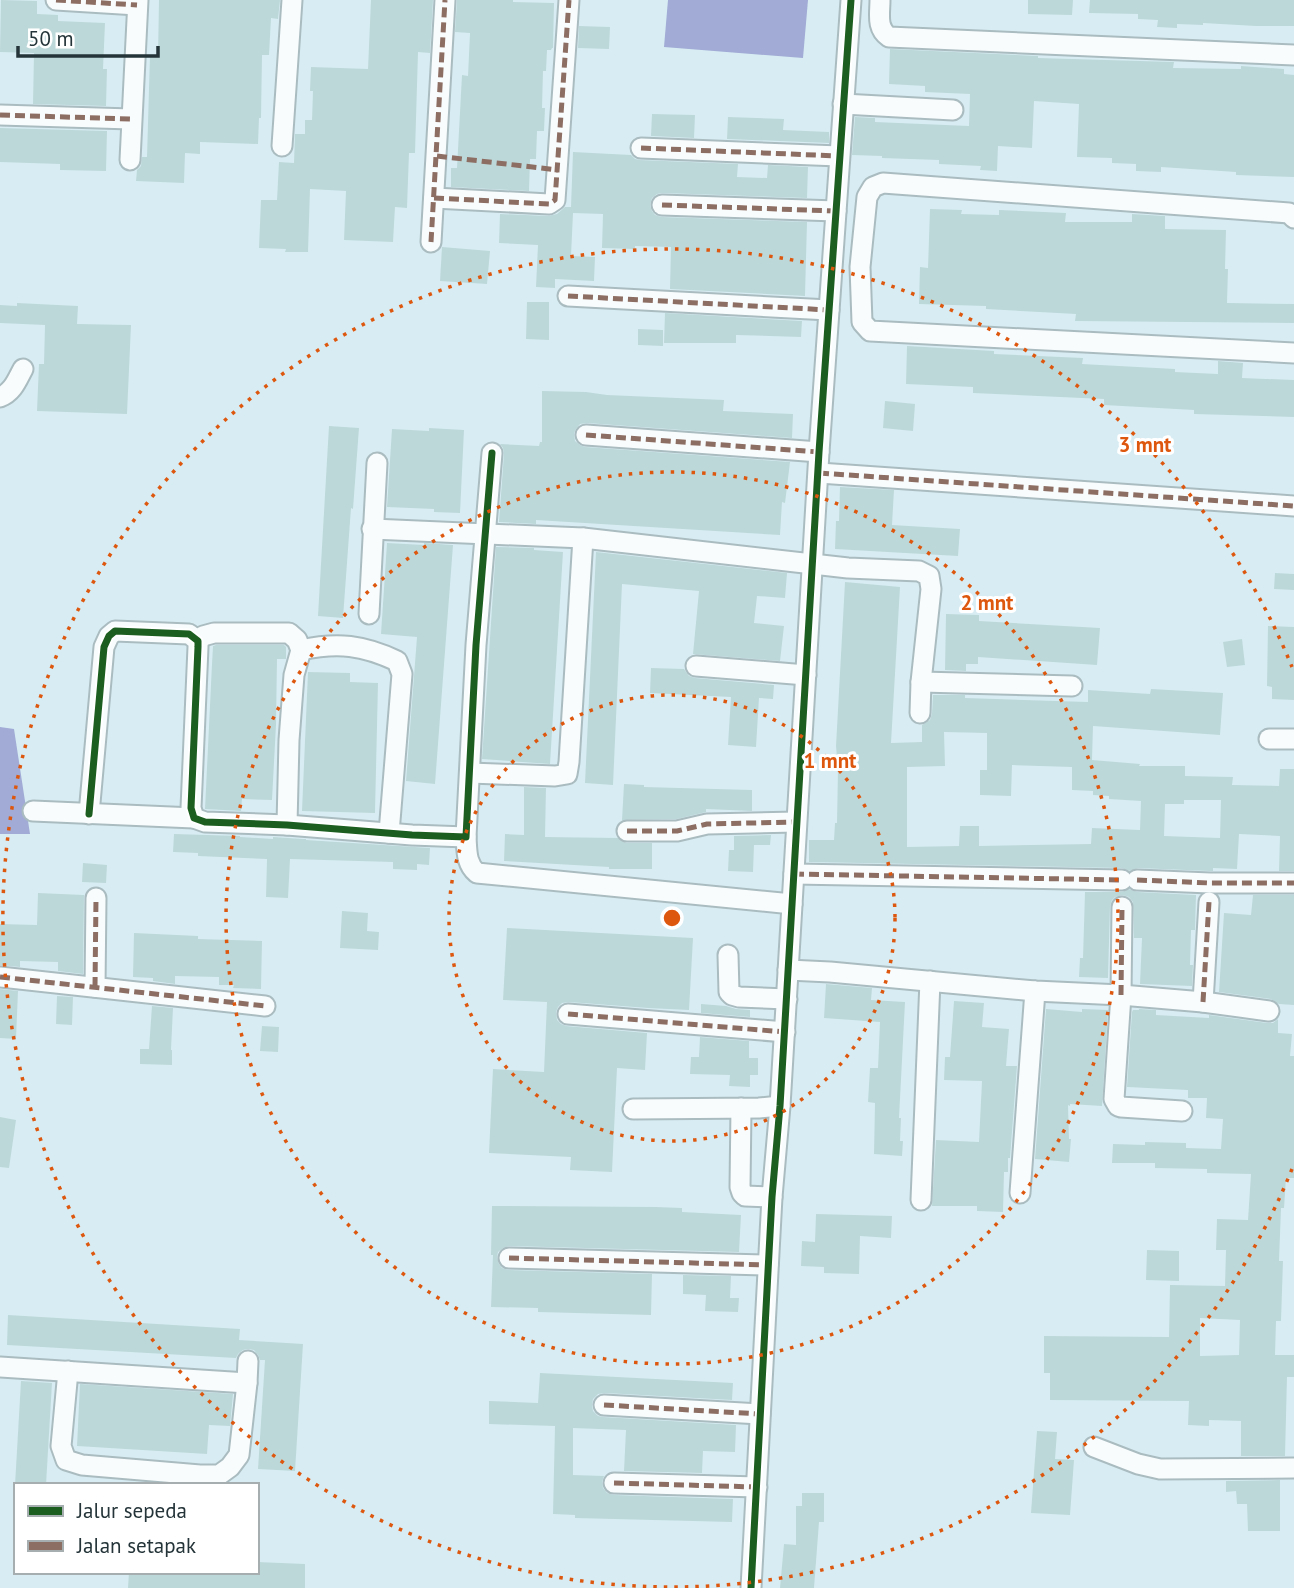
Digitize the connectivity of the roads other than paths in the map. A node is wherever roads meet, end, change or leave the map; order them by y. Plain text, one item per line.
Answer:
1 (56, 0) edge
2 (292, 0) edge
3 (445, 0) edge
4 (569, 0) edge
5 (851, 0) edge
6 (880, 0) edge
7 (137, 3) edge
8 (1294, 55) edge
9 (843, 104) junction
10 (953, 110) dead end
11 (0, 115) edge
12 (131, 119) junction
13 (282, 146) dead end
14 (641, 148) dead end
15 (839, 156) junction
16 (130, 160) dead end
17 (434, 198) junction
18 (662, 205) dead end
19 (835, 211) junction
20 (1292, 214) edge
21 (431, 242) dead end
22 (568, 296) dead end
23 (829, 310) junction
24 (1294, 353) edge
25 (23, 369) dead end
26 (0, 397) edge
27 (586, 435) dead end
28 (819, 452) junction
29 (492, 453) dead end
30 (377, 463) dead end
31 (819, 473) junction
32 (1294, 506) edge
33 (372, 529) junction
34 (486, 534) junction
35 (583, 538) junction
36 (814, 564) junction
37 (369, 614) dead end
38 (198, 640) junction
39 (301, 650) junction
40 (696, 666) dead end
41 (806, 675) junction
42 (921, 682) junction
43 (1072, 686) dead end
44 (920, 713) dead end
45 (1269, 739) dead end
46 (1294, 739) edge
47 (470, 773) junction
48 (33, 811) dead end
49 (89, 814) junction
50 (194, 818) junction
51 (796, 822) junction
52 (288, 825) junction
53 (627, 831) dead end
54 (389, 833) junction
55 (466, 837) junction
56 (794, 874) junction
57 (1294, 883) edge
58 (96, 898) dead end
59 (1209, 901) dead end
60 (792, 904) junction
61 (1122, 907) dead end
62 (728, 955) dead end
63 (788, 970) junction
64 (0, 977) edge
65 (930, 981) junction
66 (95, 987) junction
67 (1035, 991) junction
68 (1121, 995) junction
69 (787, 999) junction
70 (1203, 1002) junction
71 (265, 1006) dead end
72 (1269, 1011) dead end
73 (568, 1014) dead end
74 (785, 1032) junction
75 (780, 1106) junction
76 (741, 1108) junction
77 (633, 1109) dead end
78 (1182, 1111) dead end
79 (1020, 1193) dead end
80 (772, 1197) junction
81 (922, 1200) dead end
82 (509, 1258) dead end
83 (768, 1265) junction
84 (248, 1362) dead end
85 (0, 1367) edge
86 (68, 1371) junction
87 (247, 1383) junction
88 (604, 1405) dead end
89 (760, 1414) junction
90 (1094, 1447) dead end
91 (1294, 1468) edge
92 (614, 1483) dead end
93 (757, 1487) junction
94 (751, 1588) edge

1 - 7 street
2 - 13 street
3 - 17 street
4 - 17 street
5 - 9 street
6 - 8 street
7 - 12 street
9 - 10 street
9 - 15 street
11 - 12 street
12 - 16 street
14 - 15 street
15 - 19 street
17 - 21 street
18 - 19 street
19 - 23 street
20 - 24 street
22 - 23 street
23 - 28 street
25 - 26 street
27 - 28 street
28 - 31 street
29 - 34 street
30 - 33 street
31 - 32 street
31 - 36 street
33 - 34 street
33 - 37 street
34 - 35 street
34 - 47 street
35 - 36 street
35 - 47 street
36 - 41 street
36 - 42 street
38 - 39 street
38 - 49 street
38 - 50 street
39 - 52 street
39 - 54 street
40 - 41 street
41 - 51 street
42 - 43 street
42 - 44 street
45 - 46 street
47 - 55 street
48 - 49 street
49 - 50 street
50 - 52 street
51 - 53 street
51 - 56 street
52 - 54 street
54 - 55 street
55 - 60 street
56 - 57 street
56 - 60 street
58 - 66 street
59 - 70 street
60 - 63 street
61 - 68 street
62 - 69 street
63 - 65 street
63 - 69 street
64 - 66 street
65 - 67 street
65 - 81 street
66 - 71 street
67 - 68 street
67 - 79 street
68 - 70 street
68 - 78 street
69 - 74 street
70 - 72 street
73 - 74 street
74 - 75 street
75 - 76 street
75 - 80 street
76 - 77 street
76 - 80 street
80 - 83 street
82 - 83 street
83 - 89 street
84 - 87 street
85 - 86 street
86 - 87 street
86 - 87 street
88 - 89 street
89 - 93 street
90 - 91 street
92 - 93 street
93 - 94 street

